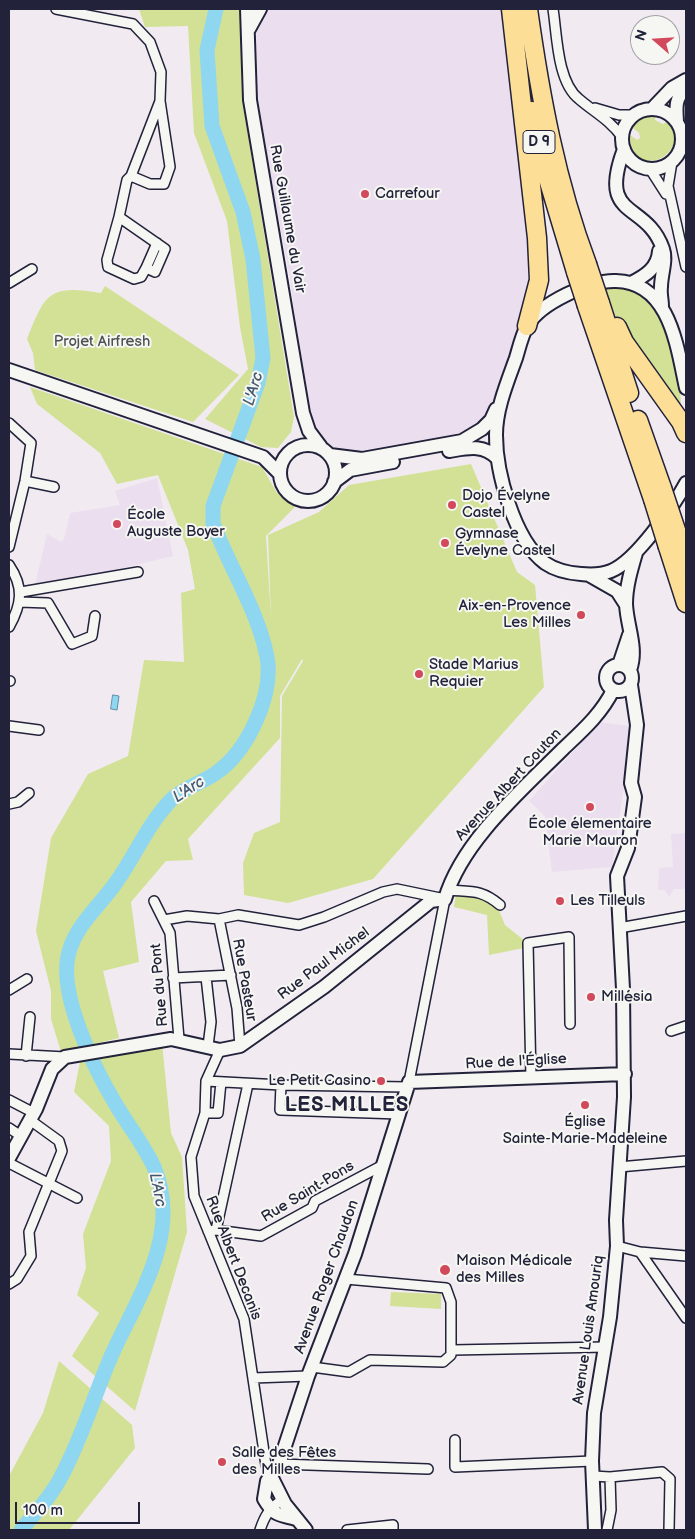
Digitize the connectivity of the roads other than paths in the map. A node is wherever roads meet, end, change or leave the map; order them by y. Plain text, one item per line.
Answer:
1 (56, 9) edge
2 (247, 9) edge
3 (260, 9) edge
4 (511, 9) edge
5 (518, 9) edge
6 (528, 9) edge
7 (553, 9) edge
8 (249, 30) junction
9 (686, 80) edge
10 (686, 88) edge
11 (160, 102) junction
12 (588, 106) junction
13 (652, 109) junction
14 (635, 115) junction
15 (677, 121) junction
16 (623, 143) junction
17 (672, 162) junction
18 (645, 168) junction
19 (131, 176) junction
20 (616, 192) junction
21 (671, 204) junction
22 (119, 217) junction
23 (659, 241) junction
24 (686, 266) edge
25 (581, 268) junction
26 (32, 269) dead end
27 (9, 283) edge
28 (631, 283) junction
29 (597, 303) junction
30 (663, 308) junction
31 (527, 326) junction
32 (9, 370) edge
33 (686, 388) edge
34 (505, 390) junction
35 (303, 413) junction
36 (9, 423) edge
37 (686, 433) edge
38 (293, 449) junction
39 (325, 451) junction
40 (260, 457) junction
41 (497, 458) junction
42 (280, 474) junction
43 (25, 481) junction
44 (334, 482) junction
45 (686, 483) edge
46 (54, 487) dead end
47 (673, 542) junction
48 (9, 547) edge
49 (636, 553) junction
50 (686, 561) edge
51 (9, 565) edge
52 (138, 572) dead end
53 (589, 575) junction
54 (21, 592) junction
55 (20, 602) junction
56 (686, 602) edge
57 (626, 605) junction
58 (95, 616) dead end
59 (9, 627) edge
60 (624, 668) junction
61 (622, 688) junction
62 (9, 726) edge
63 (39, 730) dead end
64 (29, 793) dead end
65 (9, 804) edge
66 (446, 895) junction
67 (154, 901) dead end
68 (500, 905) dead end
69 (686, 916) edge
70 (219, 919) junction
71 (164, 920) junction
72 (619, 928) junction
73 (231, 976) junction
74 (206, 977) junction
75 (173, 978) junction
76 (27, 980) dead end
77 (9, 990) edge
78 (30, 1017) dead end
79 (570, 1024) dead end
80 (686, 1026) edge
81 (671, 1031) dead end
82 (179, 1039) junction
83 (240, 1046) junction
84 (214, 1048) junction
85 (9, 1054) edge
86 (26, 1056) junction
87 (69, 1056) junction
88 (624, 1074) junction
89 (531, 1078) junction
90 (206, 1081) junction
91 (221, 1082) junction
92 (248, 1084) junction
93 (408, 1084) junction
94 (281, 1085) junction
95 (9, 1100) edge
96 (205, 1113) junction
97 (399, 1114) junction
98 (32, 1117) junction
99 (9, 1128) edge
100 (21, 1136) junction
101 (9, 1158) edge
102 (686, 1161) edge
103 (9, 1164) edge
104 (383, 1165) junction
105 (619, 1167) junction
106 (49, 1184) junction
107 (77, 1198) dead end
108 (212, 1231) junction
109 (618, 1246) junction
110 (640, 1252) junction
111 (686, 1256) edge
112 (346, 1280) junction
113 (9, 1284) edge
114 (686, 1318) edge
115 (606, 1347) junction
116 (453, 1350) junction
117 (310, 1372) junction
118 (253, 1378) junction
119 (455, 1440) dead end
120 (592, 1461) junction
121 (279, 1464) junction
122 (428, 1469) dead end
123 (271, 1476) junction
124 (593, 1476) junction
125 (610, 1477) junction
126 (282, 1500) junction
127 (273, 1512) junction
128 (296, 1519) junction
129 (261, 1528) edge
130 (306, 1530) edge
131 (348, 1530) edge
132 (393, 1530) edge
133 (595, 1530) edge
134 (607, 1530) edge
135 (669, 1530) edge

1 - 11 street
2 - 8 street, Rue Guillaume du Vair
3 - 8 street, Rue Guillaume du Vair
4 - 31 highway
5 - 25 highway, D 9
6 - 25 highway, D 9
7 - 12 street
8 - 35 street, Rue Guillaume du Vair
9 - 13 street
10 - 15 street
11 - 19 street
11 - 19 street
12 - 14 street
12 - 16 street
13 - 14 street
13 - 15 street
14 - 16 street
15 - 17 street
16 - 18 street
16 - 20 street
17 - 18 street
17 - 21 street
18 - 20 street
18 - 21 street
19 - 22 street
20 - 23 street
21 - 24 street
22 - 22 street
23 - 28 street
23 - 30 street
25 - 29 highway, D 9, bridge
26 - 27 street
28 - 30 street
28 - 31 street
29 - 37 highway
29 - 47 highway, D 9, bridge
30 - 33 street
31 - 34 street
32 - 40 street
34 - 39 street
34 - 41 street
35 - 38 street, Rue Guillaume du Vair
35 - 39 street, Rue Guillaume du Vair
36 - 43 street
38 - 39 street
38 - 40 street
38 - 42 street
39 - 44 street
40 - 42 street
41 - 44 street
41 - 53 street
42 - 44 street
43 - 46 street
43 - 48 street
45 - 49 street
47 - 50 highway, D 9
47 - 56 highway, D 9
49 - 53 street
49 - 57 street
51 - 54 street
52 - 54 street
53 - 57 street
54 - 55 street
55 - 58 street
55 - 59 street
57 - 60 street
60 - 61 street
60 - 61 street
61 - 66 street, Avenue Albert Couton
61 - 72 street, Avenue Louis Amouriq
62 - 63 street
64 - 65 street
66 - 68 street
66 - 70 street
66 - 83 street, Rue Paul Michel
66 - 93 street, Avenue Albert Couton
67 - 71 street, Rue du Pont
69 - 72 street
70 - 71 street
70 - 73 street, Rue Pasteur
71 - 75 street, Rue du Pont
72 - 88 street, Avenue Louis Amouriq
73 - 74 street
73 - 83 street, Rue Pasteur
74 - 75 street
74 - 84 street
75 - 82 street, Rue du Pont
76 - 77 street
78 - 86 street
79 - 89 street
80 - 81 street
82 - 84 street
82 - 87 street
83 - 84 street, Rue Paul Michel
84 - 90 street
85 - 86 street
86 - 87 street
87 - 98 street
88 - 89 street, Rue de l'Église
88 - 105 street, Avenue Louis Amouriq
89 - 93 street, Rue de l'Église
90 - 91 street
90 - 96 street, Rue Albert Decanis
91 - 92 street
91 - 96 street
92 - 94 street
92 - 108 street
93 - 94 street
93 - 97 street, Avenue Roger Chaudon
94 - 97 street
95 - 98 street
96 - 108 street, Rue Albert Decanis
97 - 104 street, Avenue Roger Chaudon
98 - 100 street
98 - 106 street
99 - 100 street
100 - 101 street
102 - 105 street
103 - 106 street
104 - 108 street, Rue Saint-Pons
104 - 112 street, Avenue Roger Chaudon
105 - 109 street, Avenue Louis Amouriq
106 - 107 street
106 - 113 street
108 - 118 street, Rue Albert Decanis
109 - 110 street
109 - 115 street, Avenue Louis Amouriq
110 - 111 street
110 - 114 street
112 - 116 street
112 - 117 street, Avenue Roger Chaudon
115 - 116 street
115 - 120 street, Avenue Louis Amouriq
116 - 117 street
117 - 118 street
117 - 121 street, Avenue Roger Chaudon
118 - 123 street, Rue Albert Decanis
119 - 120 street
120 - 124 street, Avenue Louis Amouriq
121 - 122 street
121 - 123 street, Avenue Roger Chaudon
123 - 126 street
123 - 127 street, Avenue Roger Chaudon
124 - 125 street
124 - 133 street, Avenue Louis Amouriq
125 - 134 street
125 - 135 street
126 - 127 street
126 - 128 street
127 - 128 street
127 - 129 street
128 - 130 street
131 - 132 street

